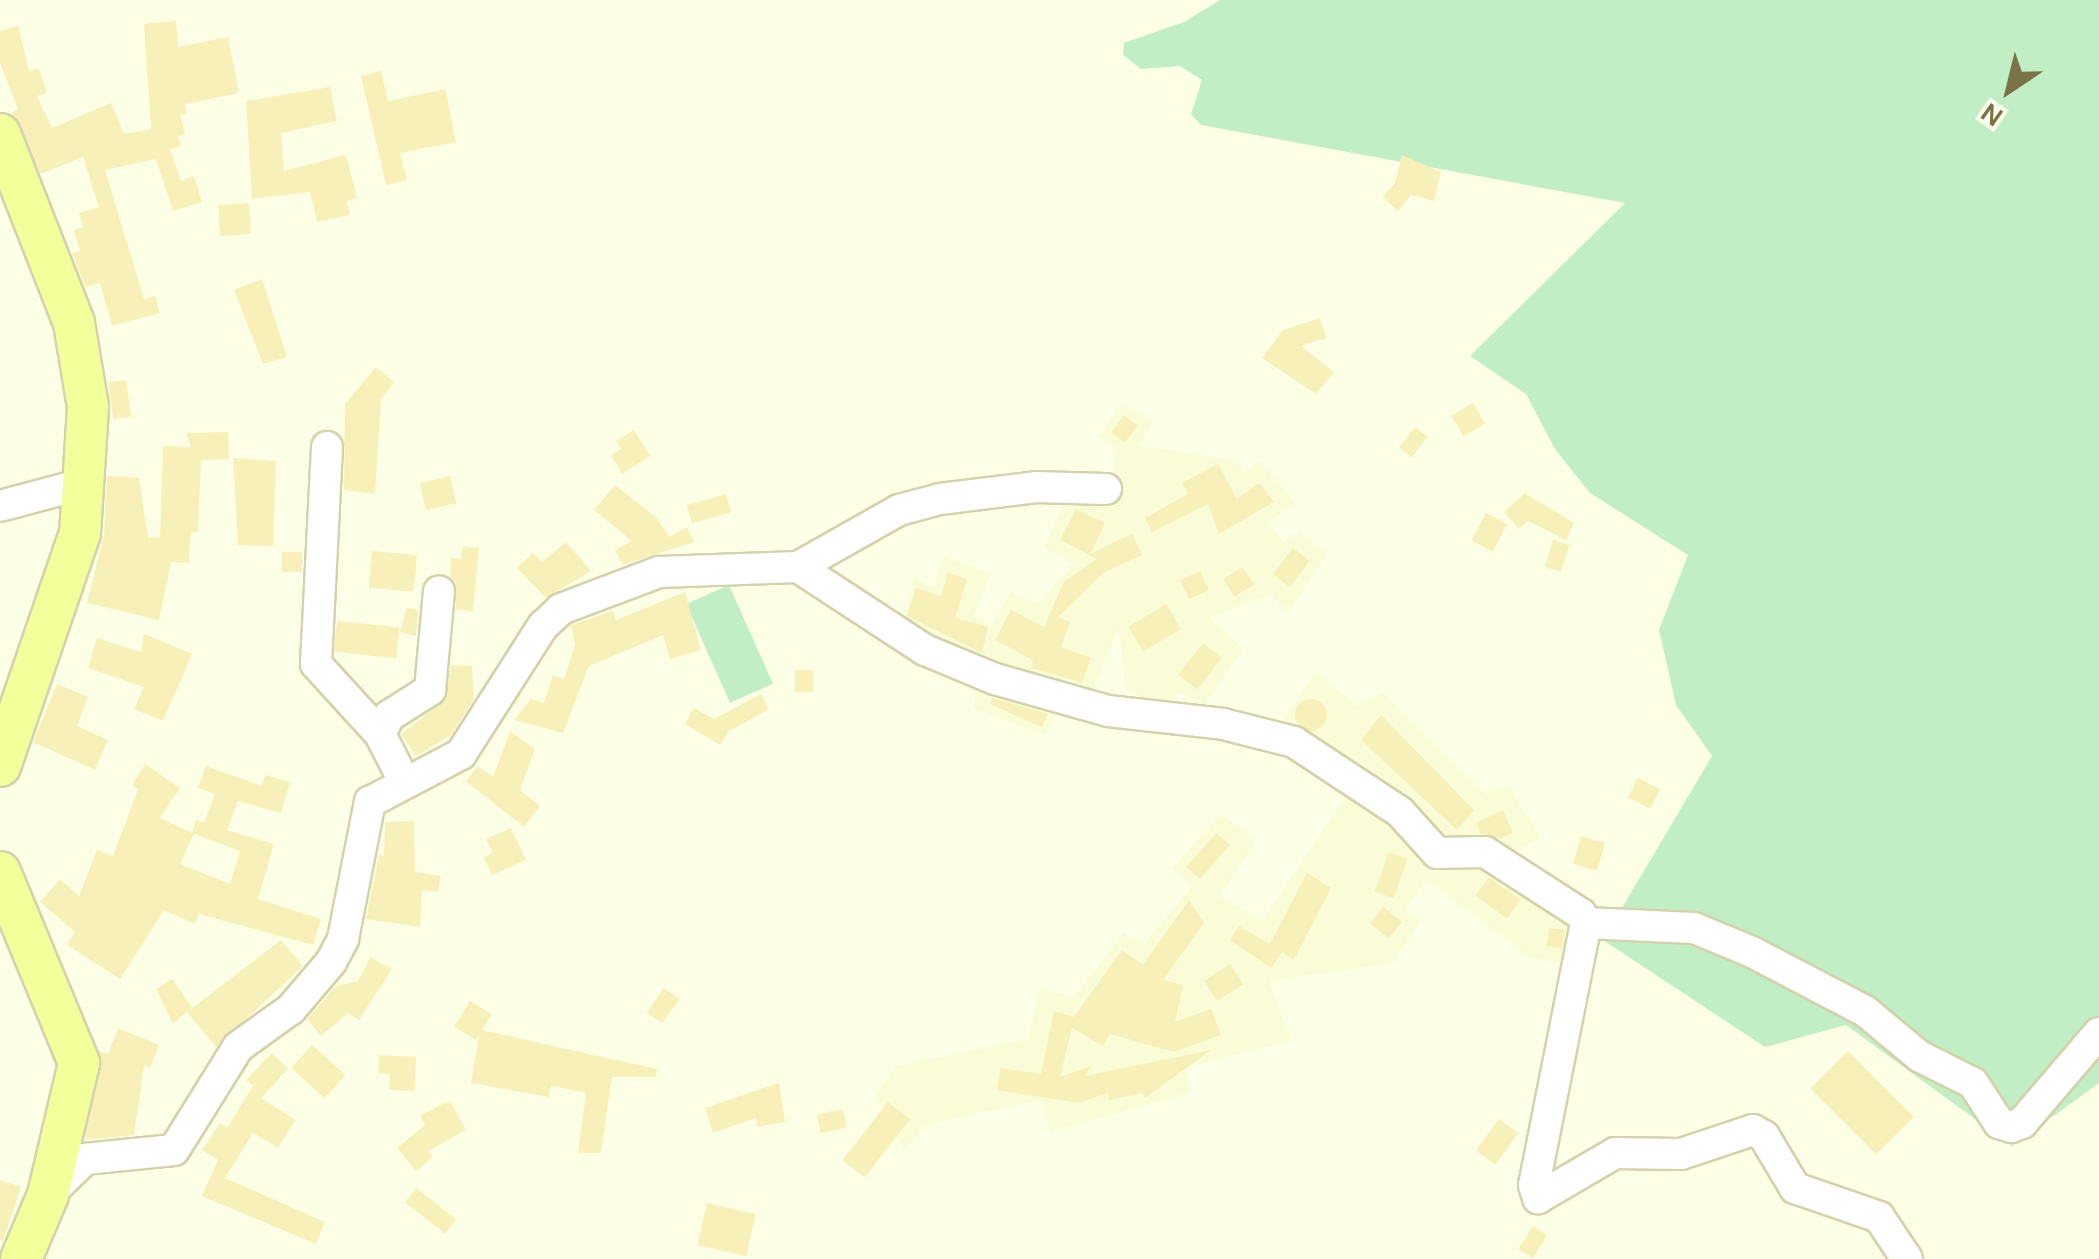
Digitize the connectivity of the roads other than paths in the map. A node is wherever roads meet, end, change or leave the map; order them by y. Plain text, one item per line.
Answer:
1 (0, 134) edge
2 (327, 446) dead end
3 (79, 485) junction
4 (1106, 489) dead end
5 (0, 506) edge
6 (798, 566) junction
7 (439, 591) dead end
8 (380, 734) junction
9 (0, 766) edge
10 (404, 782) junction
11 (0, 872) edge
12 (1586, 923) junction
13 (2099, 1033) edge
14 (48, 1195) junction
15 (22, 1259) edge
16 (1907, 1259) edge

1 - 3 main road
2 - 8 street
3 - 5 street
3 - 9 main road
4 - 6 street
6 - 10 street
6 - 12 street
7 - 8 street
8 - 10 street
10 - 14 street
11 - 14 main road
12 - 13 street
12 - 16 street
14 - 15 main road

